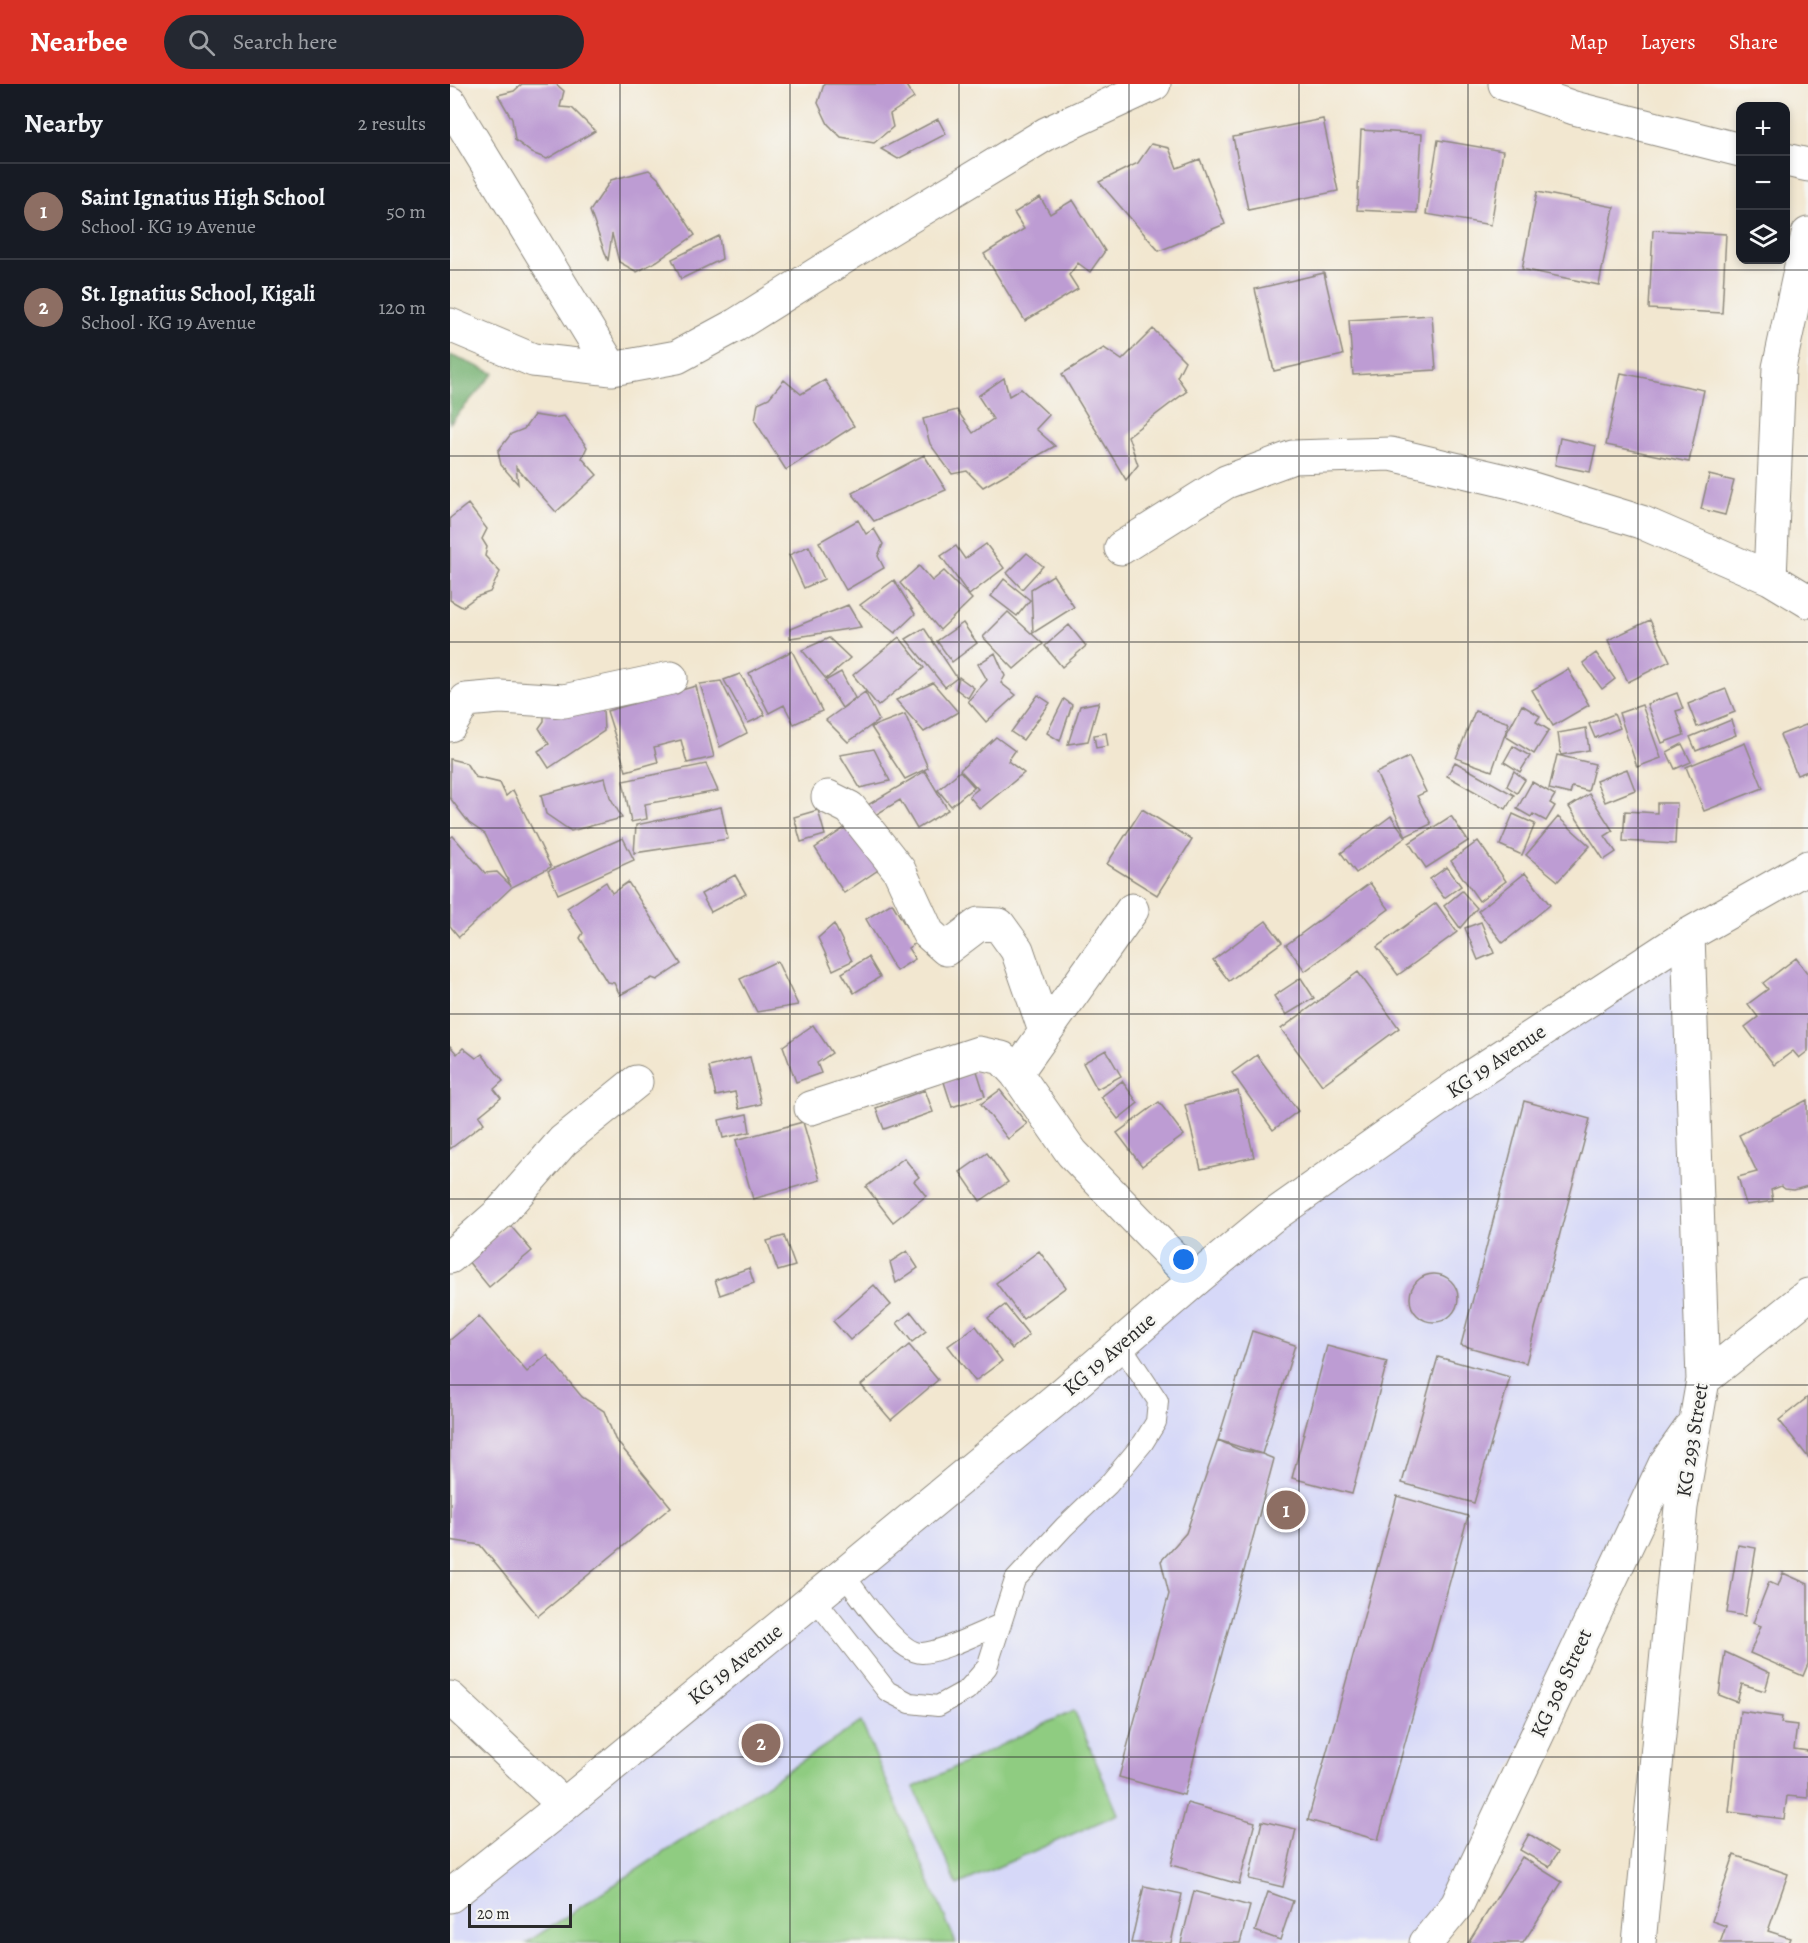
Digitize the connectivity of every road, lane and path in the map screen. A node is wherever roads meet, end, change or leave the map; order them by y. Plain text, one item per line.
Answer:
1 (1154, 84) edge
2 (1505, 84) edge
3 (450, 103) edge
4 (1736, 149) edge
5 (1790, 161) edge
6 (1808, 165) edge
7 (1808, 234) edge
8 (450, 325) edge
9 (612, 369) junction
10 (1121, 548) dead end
11 (1770, 578) junction
12 (1808, 601) edge
13 (671, 678) dead end
14 (450, 725) edge
15 (828, 797) dead end
16 (1808, 867) edge
17 (1132, 910) dead end
18 (1688, 935) junction
19 (1045, 1031) junction
20 (1016, 1072) junction
21 (636, 1082) dead end
22 (812, 1108) dead end
23 (450, 1257) edge
24 (1195, 1280) junction
25 (1808, 1295) edge
26 (1120, 1344) junction
27 (1703, 1380) junction
28 (1695, 1422) junction
29 (844, 1575) junction
30 (815, 1599) junction
31 (1001, 1624) junction
32 (450, 1698) edge
33 (564, 1805) junction
34 (450, 1896) edge
35 (1425, 1943) edge
36 (1640, 1943) edge

1 - 9 street
2 - 4 street
3 - 9 street
5 - 6 street
7 - 11 street
8 - 9 street
10 - 11 street
11 - 12 street
13 - 14 street
15 - 19 street
16 - 18 street, KG 19 Avenue
17 - 19 street
18 - 24 street, KG 19 Avenue
18 - 27 street, KG 293 Street
19 - 20 street
20 - 22 street
20 - 24 street
21 - 23 street
24 - 26 street, KG 19 Avenue
25 - 27 street
26 - 29 street, KG 19 Avenue
26 - 31 lane
27 - 28 street, KG 293 Street
28 - 35 street, KG 308 Street
28 - 36 street, KG 293 Street
29 - 30 street, KG 19 Avenue
29 - 31 lane
30 - 31 lane
30 - 33 street, KG 19 Avenue
32 - 33 street
33 - 34 street, KG 19 Avenue

